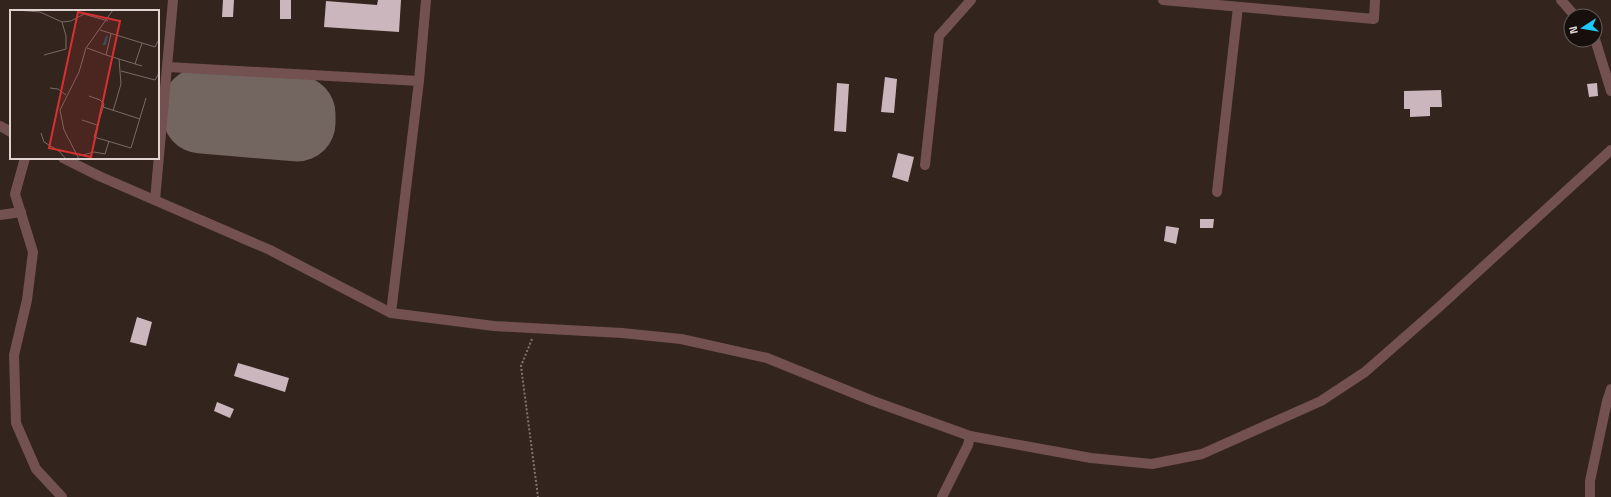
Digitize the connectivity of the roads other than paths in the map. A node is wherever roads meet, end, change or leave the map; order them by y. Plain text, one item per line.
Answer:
1 (173, 0) edge
2 (426, 0) edge
3 (971, 0) edge
4 (1163, 0) edge
5 (1375, 0) edge
6 (1561, 0) edge
7 (1238, 7) junction
8 (1568, 8) edge
9 (1598, 48) edge
10 (168, 67) junction
11 (419, 81) junction
12 (1611, 91) edge
13 (0, 126) edge
14 (10, 131) edge
15 (1611, 150) edge
16 (25, 159) edge
17 (65, 159) edge
18 (925, 165) dead end
19 (1217, 192) dead end
20 (155, 200) junction
21 (20, 212) junction
22 (0, 215) edge
23 (391, 313) junction
24 (1611, 389) edge
25 (970, 436) junction
26 (62, 497) edge
27 (942, 497) edge
28 (1590, 497) edge

1 - 10 street
2 - 11 street
3 - 18 street
4 - 7 street
5 - 7 street
6 - 8 street
7 - 19 street
9 - 12 street
10 - 11 street
10 - 20 street
11 - 23 street
13 - 14 street
15 - 25 street
16 - 21 street
17 - 20 street
20 - 23 street
21 - 22 street
21 - 26 street
23 - 25 street
24 - 28 street
25 - 27 street

